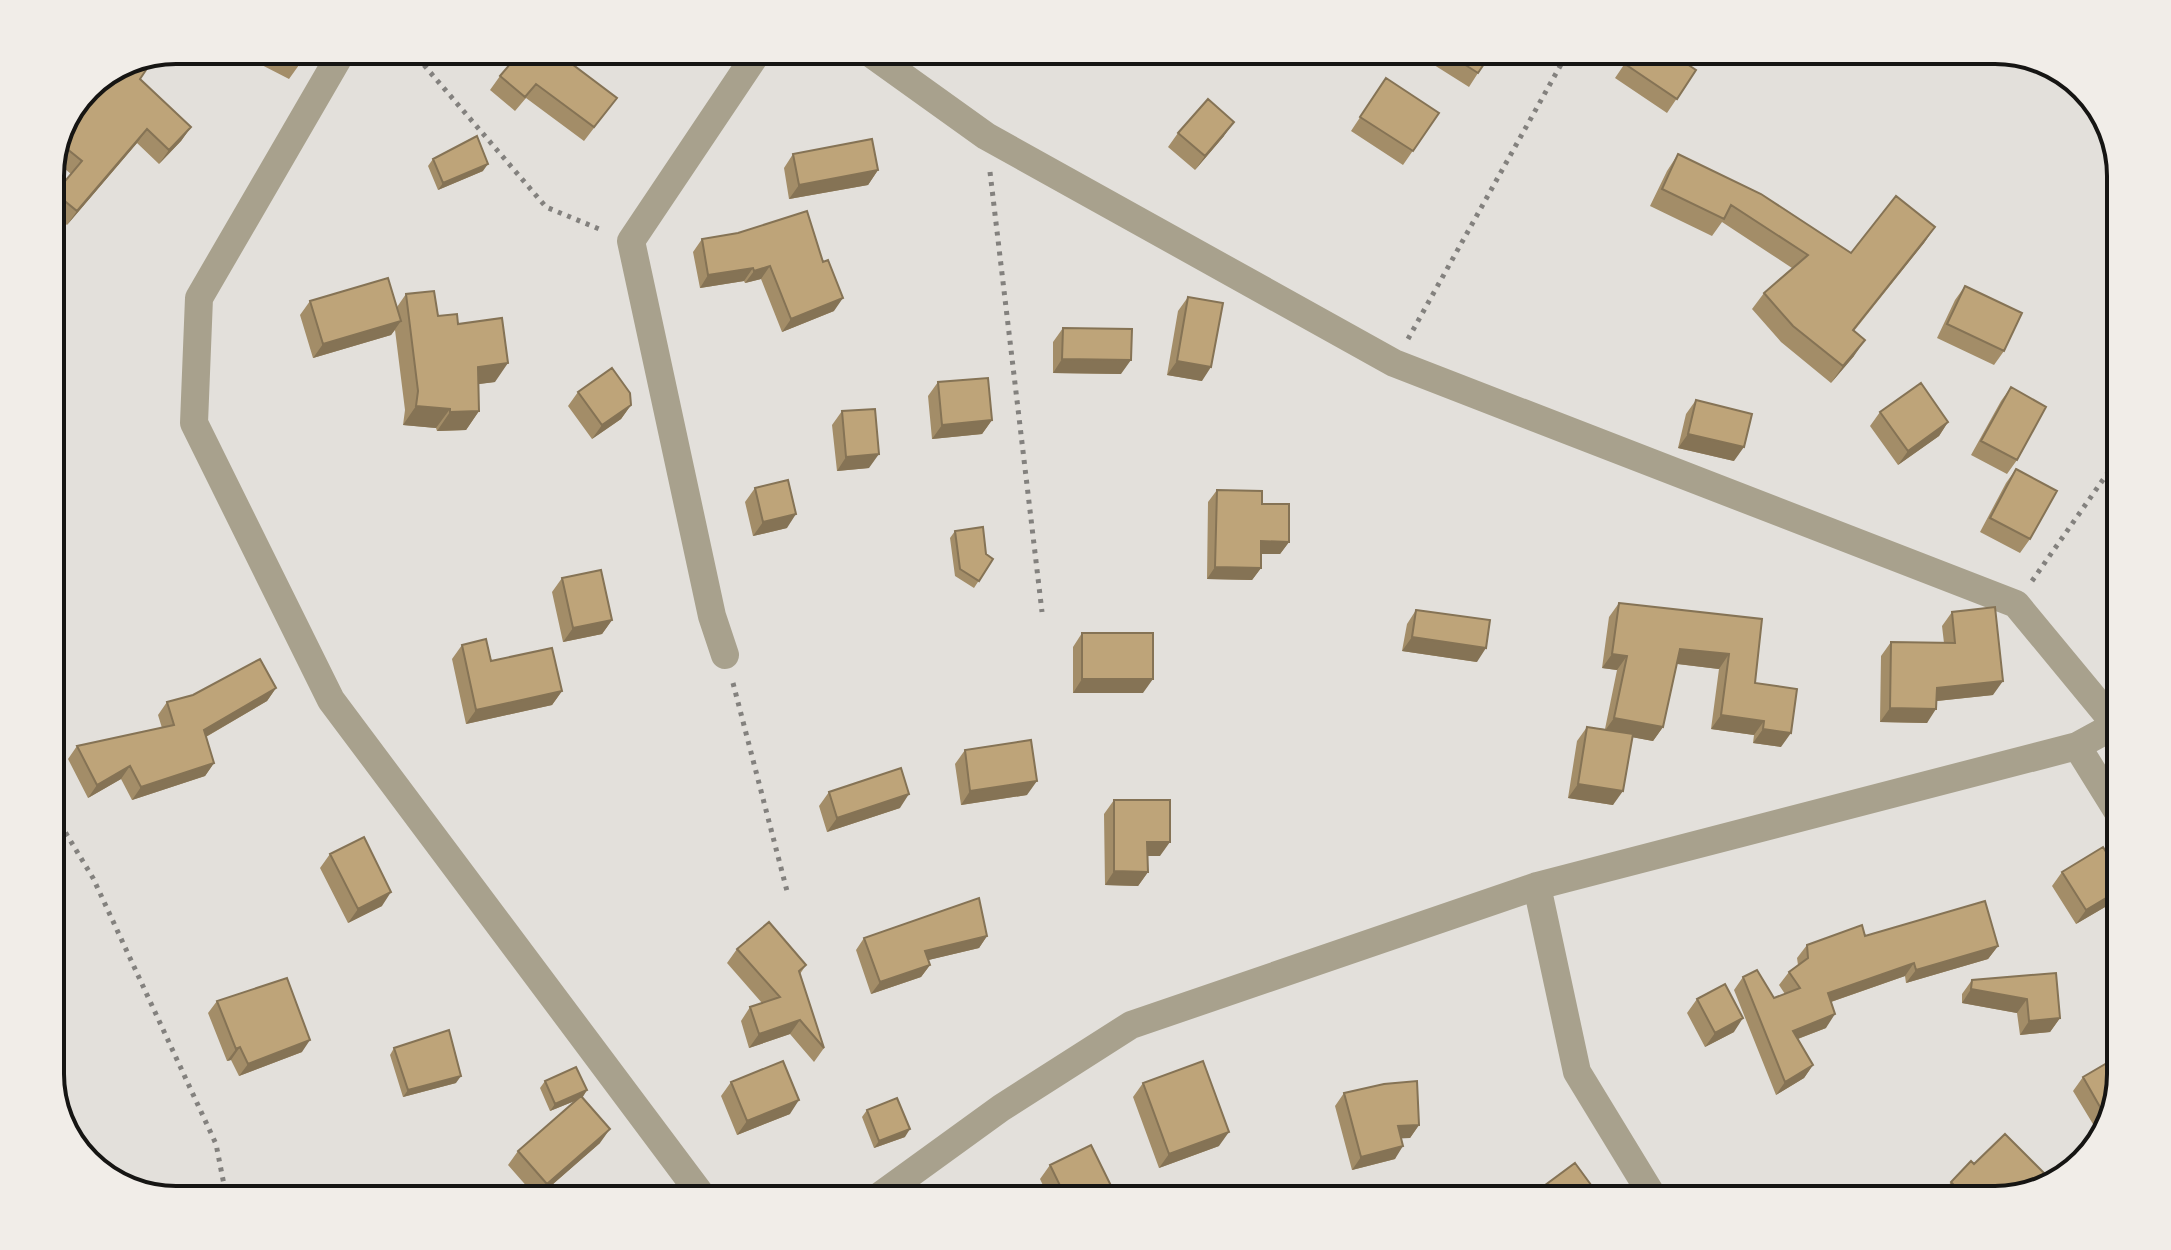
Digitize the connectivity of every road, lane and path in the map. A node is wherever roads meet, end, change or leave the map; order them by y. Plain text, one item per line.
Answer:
1 (335, 64) edge
2 (423, 64) edge
3 (750, 64) edge
4 (886, 64) edge
5 (1561, 64) edge
6 (986, 136) junction
7 (631, 241) junction
8 (1394, 363) junction
9 (2107, 474) edge
10 (2016, 604) junction
11 (1042, 612) dead end
12 (725, 655) joint
13 (2107, 710) edge
14 (2107, 729) edge
15 (2077, 746) junction
16 (2107, 794) edge
17 (64, 830) edge
18 (1537, 886) junction
19 (787, 891) dead end
20 (224, 1186) edge
21 (695, 1186) edge
22 (893, 1186) edge
23 (1646, 1186) edge

1 - 21 street
2 - 7 path
3 - 7 street
4 - 6 street
5 - 8 path
6 - 8 street
6 - 11 path
7 - 12 street
8 - 10 street
9 - 10 path
10 - 13 street
12 - 19 path
14 - 15 street
15 - 16 street
15 - 18 street
17 - 20 path
18 - 22 street
18 - 23 street

